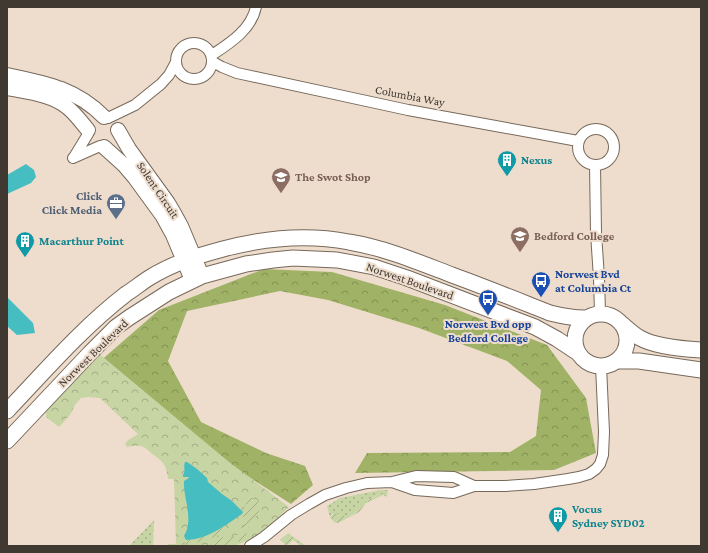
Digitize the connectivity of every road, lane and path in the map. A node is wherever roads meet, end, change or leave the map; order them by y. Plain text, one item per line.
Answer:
1 (256, 7) edge
2 (212, 58) junction
3 (176, 62) junction
4 (209, 72) junction
5 (237, 73) junction
6 (7, 75) edge
7 (188, 79) junction
8 (161, 84) junction
9 (7, 88) edge
10 (112, 123) junction
11 (88, 132) junction
12 (578, 141) junction
13 (102, 147) junction
14 (595, 165) junction
15 (189, 259) junction
16 (197, 278) junction
17 (600, 313) junction
18 (585, 318) junction
19 (622, 324) junction
20 (701, 350) edge
21 (578, 353) junction
22 (616, 361) junction
23 (601, 366) junction
24 (701, 370) edge
25 (7, 411) edge
26 (7, 441) edge
27 (392, 482) junction
28 (474, 486) junction
29 (250, 546) edge

1 - 2 street
2 - 3 street
2 - 4 street
2 - 5 street, Columbia Way
3 - 7 street
3 - 8 street
4 - 5 street, Columbia Way
4 - 7 street
5 - 12 street, Columbia Way
6 - 10 street, Solent Circuit
7 - 8 street
8 - 10 street
9 - 11 street
10 - 11 street
10 - 13 street
10 - 15 street, Solent Circuit
11 - 13 street
11 - 13 street
12 - 14 street
12 - 14 street
13 - 15 street, Solent Circuit
14 - 17 street
15 - 16 street, Solent Circuit
15 - 18 main road, Norwest Boulevard
15 - 25 main road, Norwest Boulevard
16 - 21 main road, Norwest Boulevard
16 - 26 main road, Norwest Boulevard
17 - 18 main road
17 - 19 main road
18 - 21 main road
19 - 20 main road
19 - 22 main road
21 - 23 main road
22 - 23 main road
22 - 24 main road
23 - 28 street
27 - 28 street
27 - 28 street
27 - 29 street

